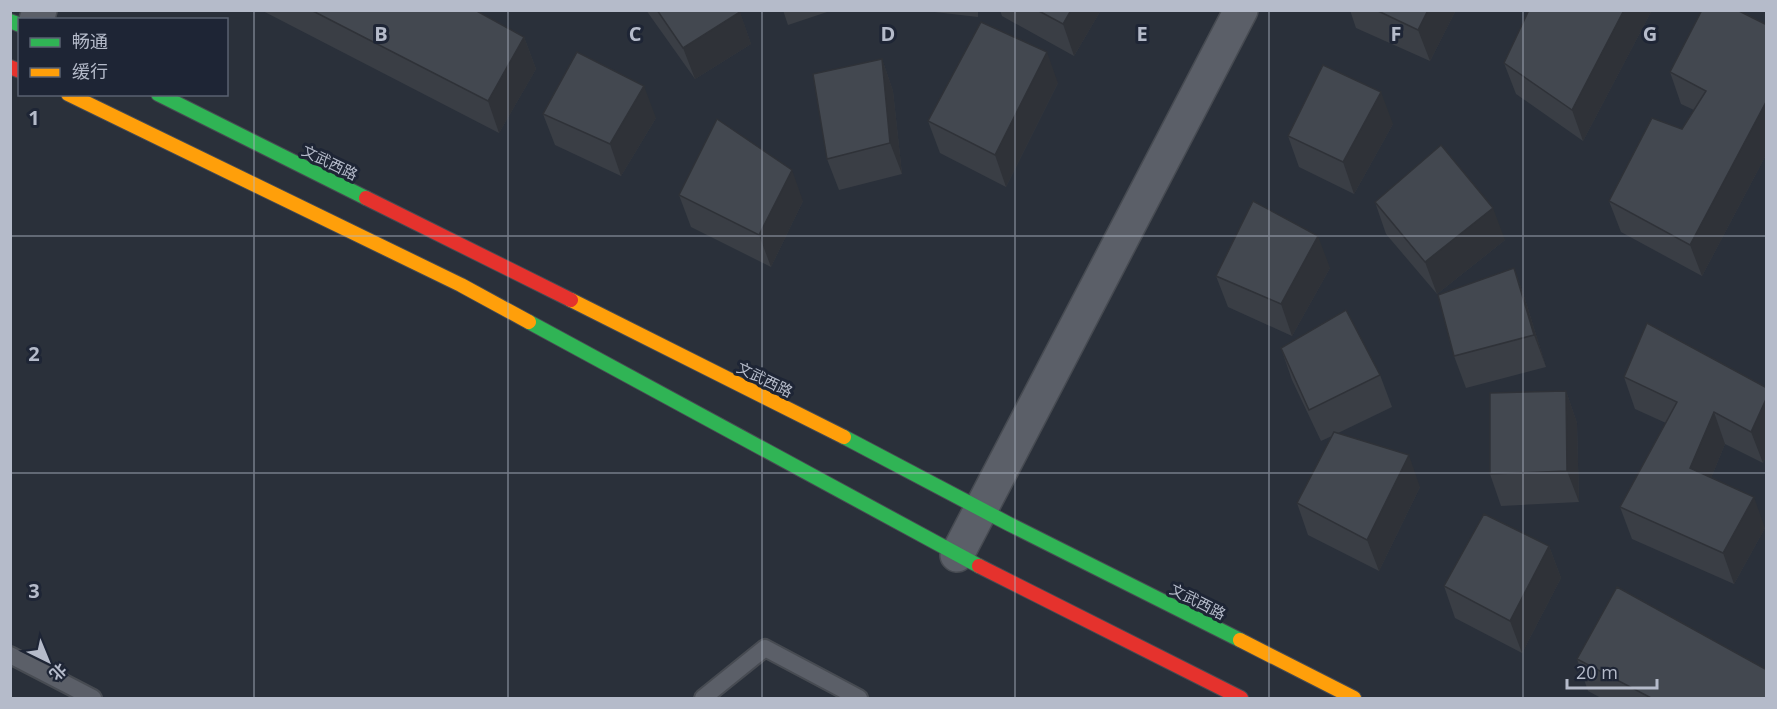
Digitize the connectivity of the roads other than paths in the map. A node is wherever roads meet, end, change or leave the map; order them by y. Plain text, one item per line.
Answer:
1 (1241, 10) edge
2 (72, 96) edge
3 (162, 96) edge
4 (957, 555) junction
5 (10, 655) edge
6 (93, 699) edge
7 (703, 699) edge
8 (859, 699) edge
9 (1241, 699) edge
10 (1354, 699) edge

1 - 4 street
2 - 4 street
3 - 10 street, 文武西路
4 - 9 street
5 - 6 lane
7 - 8 lane

